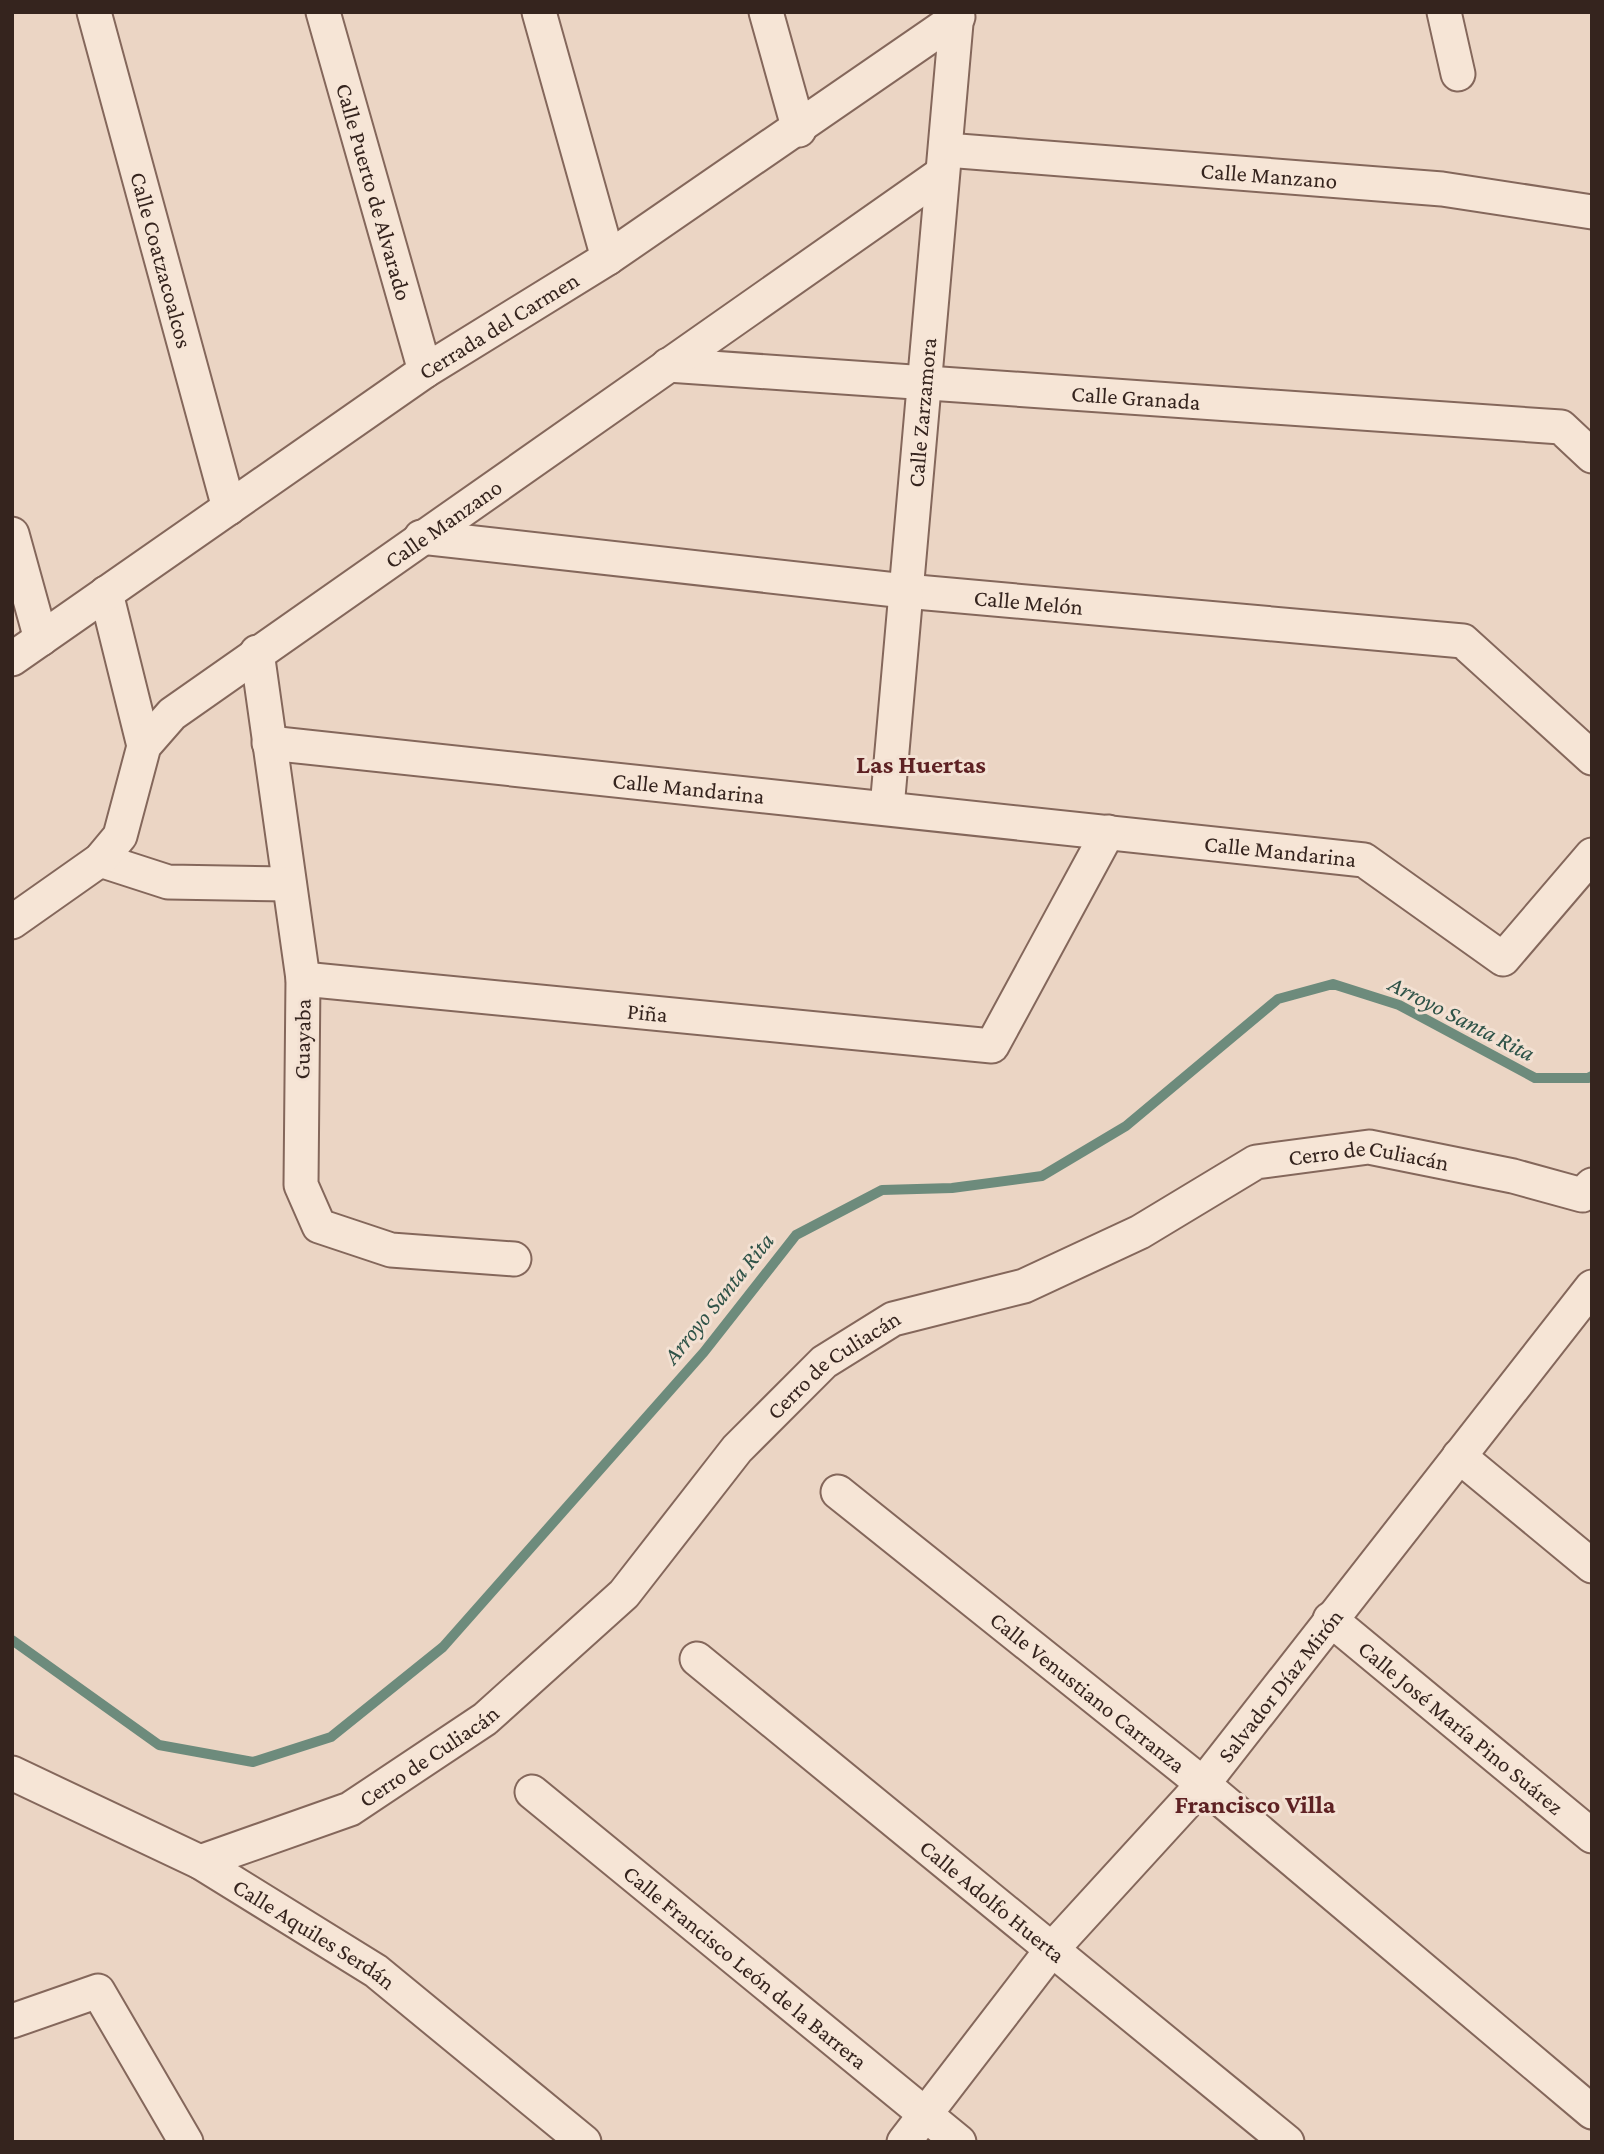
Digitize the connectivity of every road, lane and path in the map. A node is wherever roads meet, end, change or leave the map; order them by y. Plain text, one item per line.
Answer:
1 (94, 12) edge
2 (323, 12) edge
3 (539, 12) edge
4 (766, 12) edge
5 (1444, 12) edge
6 (957, 15) edge
7 (1458, 74) dead end
8 (799, 130) junction
9 (943, 163) junction
10 (1592, 212) edge
11 (608, 258) junction
12 (668, 365) junction
13 (425, 371) junction
14 (923, 384) junction
15 (1592, 456) edge
16 (229, 508) junction
17 (12, 534) edge
18 (421, 537) junction
19 (905, 591) junction
20 (106, 593) junction
21 (40, 639) junction
22 (257, 652) junction
23 (12, 659) edge
24 (269, 743) junction
25 (144, 746) junction
26 (1592, 758) edge
27 (887, 808) junction
28 (1108, 832) junction
29 (1592, 855) edge
30 (100, 860) junction
31 (289, 884) junction
32 (12, 922) edge
33 (303, 979) junction
34 (1592, 1185) edge
35 (514, 1259) dead end
36 (1592, 1287) edge
37 (1460, 1456) junction
38 (838, 1492) dead end
39 (1592, 1566) edge
40 (1330, 1619) junction
41 (697, 1660) dead end
42 (12, 1773) edge
43 (1203, 1784) junction
44 (532, 1792) dead end
45 (1592, 1836) edge
46 (200, 1862) junction
47 (1053, 1948) junction
48 (12, 2021) edge
49 (1592, 2112) edge
50 (926, 2115) junction
51 (186, 2142) edge
52 (584, 2142) edge
53 (904, 2142) edge
54 (959, 2142) edge
55 (1287, 2142) edge

1 - 16 street, Calle Coatzacoalcos
2 - 13 street, Calle Puerto de Alvarado
3 - 11 street
4 - 8 street
5 - 7 street
6 - 8 street, Cerrada del Carmen
6 - 9 street, Calle Zarzamora
8 - 11 street, Cerrada del Carmen
9 - 10 street, Calle Manzano
9 - 12 street, Calle Manzano
9 - 14 street, Calle Zarzamora
11 - 13 street, Cerrada del Carmen
12 - 14 street, Calle Granada
12 - 18 street, Calle Manzano
13 - 16 street, Cerrada del Carmen
14 - 15 street, Calle Granada
14 - 19 street, Calle Zarzamora
16 - 20 street, Cerrada del Carmen
17 - 21 street
18 - 19 street, Calle Melón
18 - 22 street, Calle Manzano
19 - 26 street, Calle Melón
19 - 27 street, Calle Zarzamora
20 - 21 street, Cerrada del Carmen
20 - 25 street
21 - 23 street, Cerrada del Carmen
22 - 24 street, Guayaba
22 - 25 street, Calle Manzano
24 - 27 street, Calle Mandarina
24 - 31 street, Guayaba
25 - 30 street, Calle Manzano
27 - 28 street, Calle Mandarina
28 - 29 street, Calle Mandarina
28 - 33 street, Piña
30 - 31 street
30 - 32 street, Calle Manzano
31 - 33 street, Guayaba
33 - 35 street, Guayaba
34 - 46 street, Cerro de Culiacán
36 - 37 street, Salvador Díaz Mirón
37 - 39 street
37 - 40 street, Salvador Díaz Mirón
38 - 43 street, Calle Venustiano Carranza
40 - 43 street, Salvador Díaz Mirón
40 - 45 street, Calle José María Pino Suárez
41 - 47 street, Calle Adolfo Huerta
42 - 46 street, Calle Aquiles Serdán
43 - 47 street, Salvador Díaz Mirón
43 - 49 street, Calle Venustiano Carranza
44 - 50 street, Calle Francisco León de la Barrera
46 - 52 street, Calle Aquiles Serdán
47 - 50 street, Salvador Díaz Mirón
47 - 55 street, Calle Adolfo Huerta
48 - 51 street
50 - 53 street, Salvador Díaz Mirón
50 - 54 street, Calle Francisco León de la Barrera

